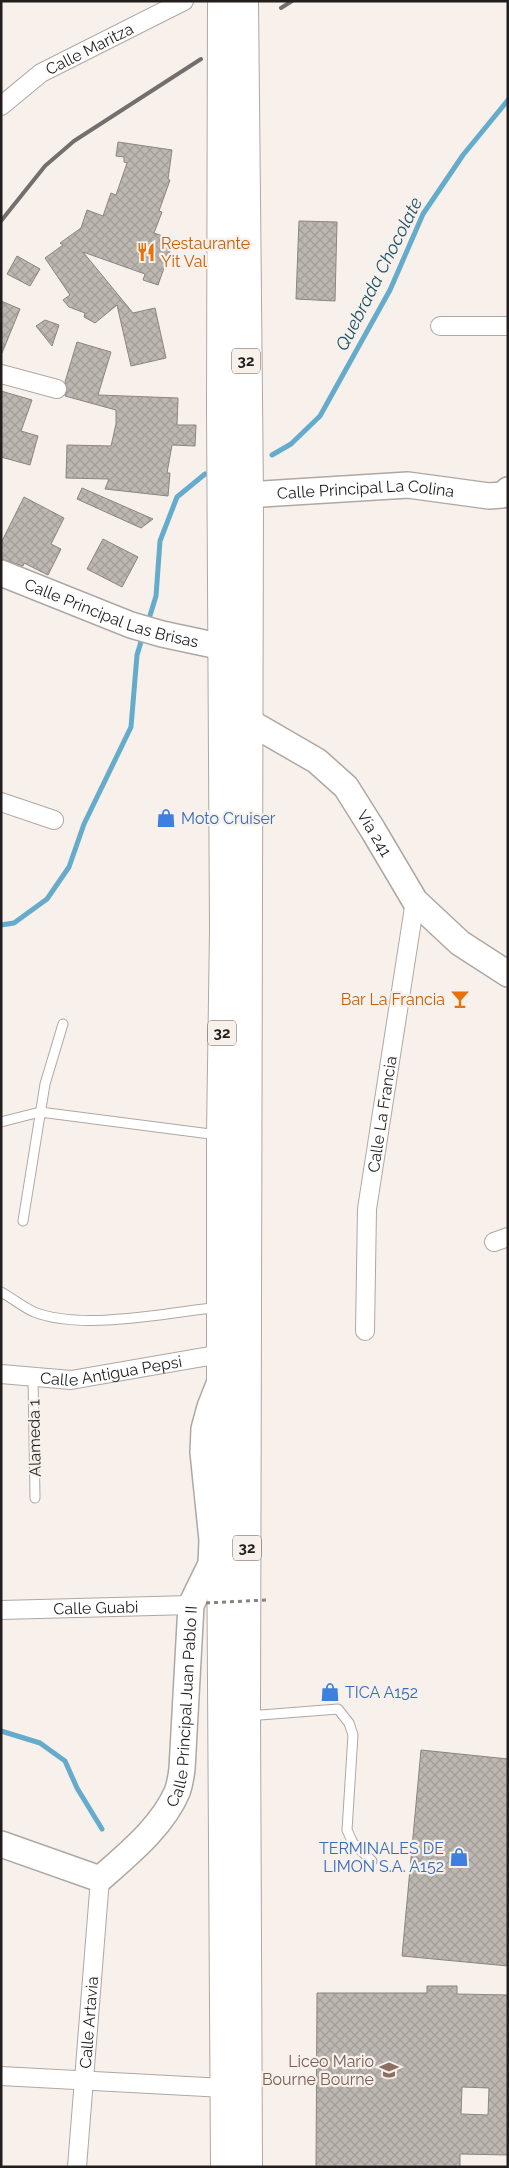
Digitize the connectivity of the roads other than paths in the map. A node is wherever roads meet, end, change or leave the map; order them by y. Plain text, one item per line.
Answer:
1 (184, 1) edge
2 (222, 1) edge
3 (244, 1) edge
4 (1, 106) edge
5 (440, 326) dead end
6 (508, 326) edge
7 (1, 374) edge
8 (57, 389) dead end
9 (506, 494) edge
10 (236, 496) junction
11 (1, 573) edge
12 (223, 647) junction
13 (236, 721) junction
14 (1, 802) edge
15 (54, 820) dead end
16 (415, 900) junction
17 (508, 974) edge
18 (62, 1024) dead end
19 (40, 1112) junction
20 (1, 1122) edge
21 (221, 1135) junction
22 (23, 1221) dead end
23 (1, 1292) edge
24 (221, 1307) junction
25 (366, 1331) dead end
26 (221, 1366) junction
27 (1, 1374) edge
28 (33, 1377) junction
29 (35, 1498) dead end
30 (199, 1604) junction
31 (1, 1610) edge
32 (246, 1716) junction
33 (1, 1844) edge
34 (372, 1861) dead end
35 (100, 1879) junction
36 (1, 2076) edge
37 (82, 2080) junction
38 (224, 2088) junction
39 (77, 2167) edge
40 (225, 2167) edge
41 (248, 2167) edge

1 - 4 street, Calle Maritza
2 - 10 highway, 32
3 - 10 highway, 32
5 - 6 street
7 - 8 street
9 - 10 street, Calle Principal La Colina
10 - 12 highway, 32
10 - 13 highway, 32
11 - 12 street, Calle Principal Las Brisas
12 - 13 highway, 32
13 - 16 street, Vía 241
13 - 21 highway, 32
13 - 32 highway, 32
14 - 15 street
16 - 17 street, Vía 241
16 - 25 street, Calle La Francia
18 - 19 lane
19 - 20 lane
19 - 21 lane
19 - 22 lane
21 - 24 highway, 32
23 - 24 lane
24 - 26 highway, 32
26 - 28 street, Calle Antigua Pepsi
26 - 30 street, Calle Principal Juan Pablo II
26 - 38 highway, 32
27 - 28 street, Calle Antigua Pepsi
28 - 29 lane, Alameda 1
30 - 31 street, Calle Guabi
30 - 35 street, Calle Principal Juan Pablo II
32 - 34 lane
32 - 41 highway, 32
33 - 35 street
35 - 37 street, Calle Artavia
36 - 37 street
37 - 38 street
37 - 39 street, Calle Artavia
38 - 40 highway, 32

